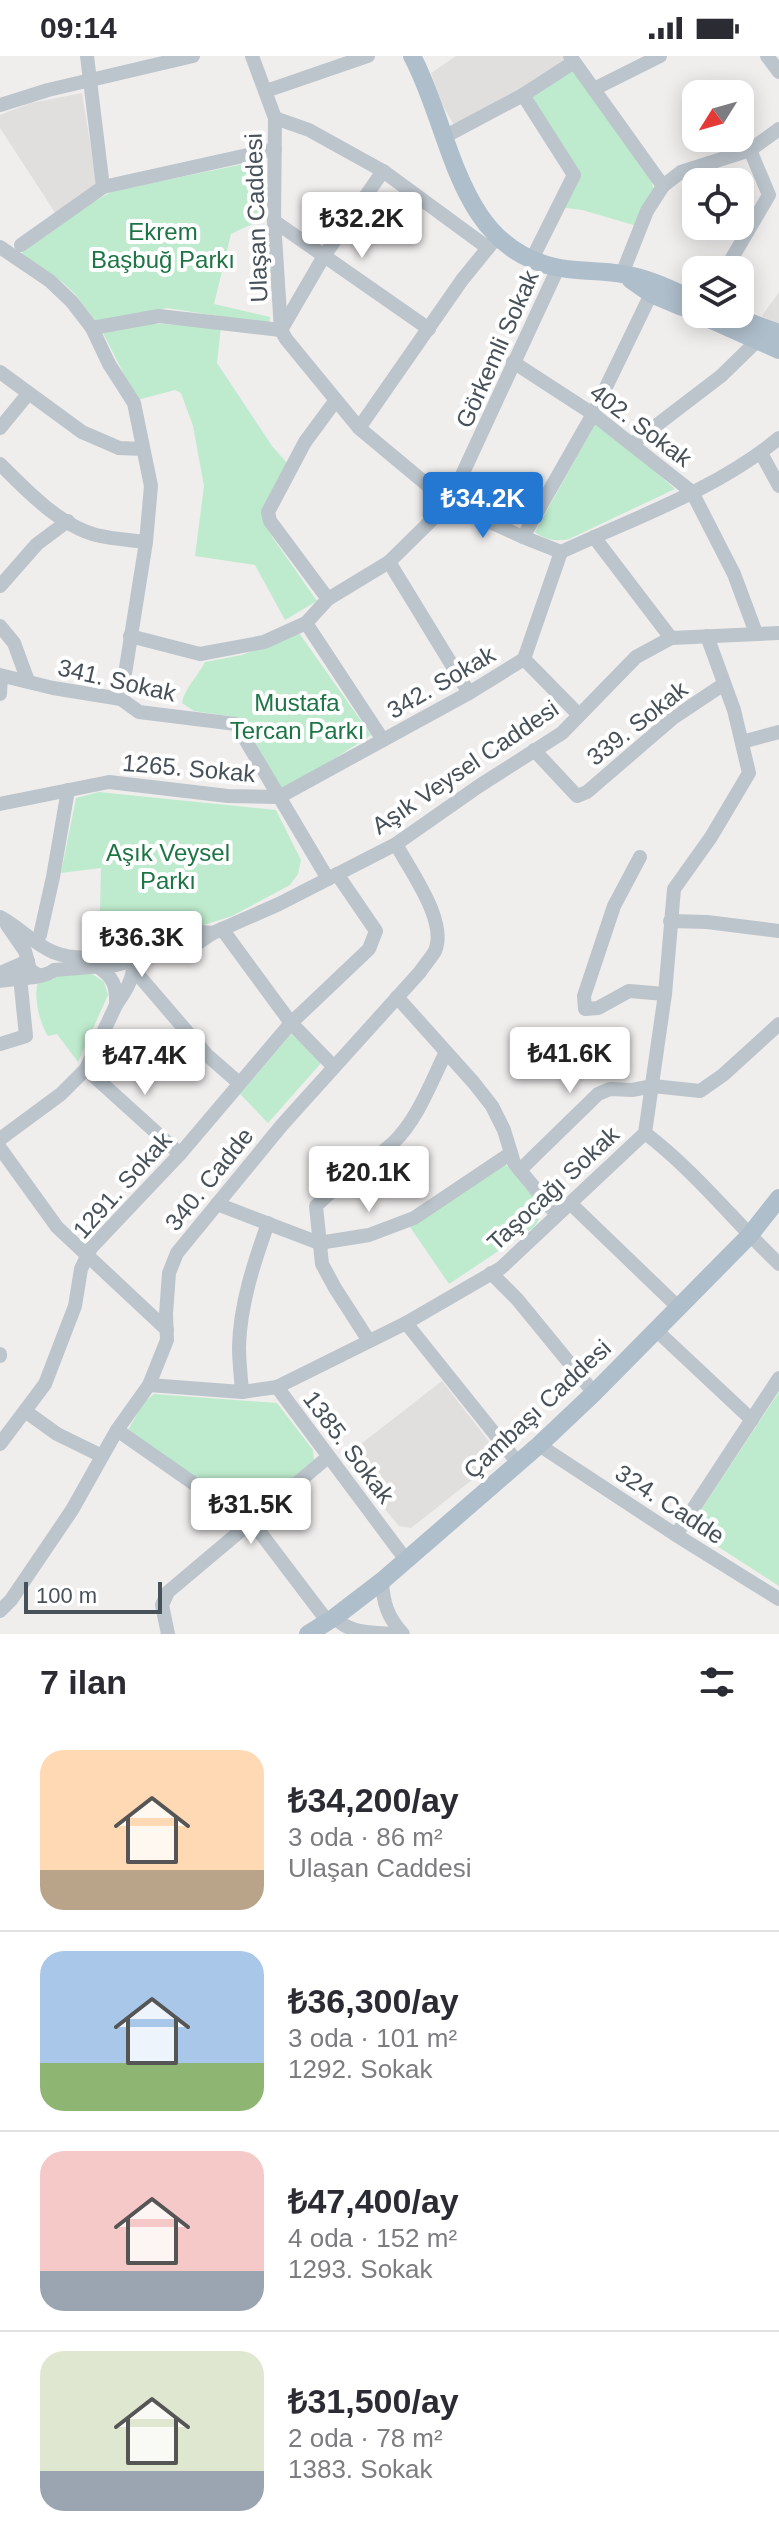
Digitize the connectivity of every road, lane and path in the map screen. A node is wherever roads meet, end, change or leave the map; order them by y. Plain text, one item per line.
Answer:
1 (87, 56) edge
2 (193, 56) edge
3 (252, 56) edge
4 (368, 56) edge
5 (412, 56) edge
6 (420, 56) edge
7 (660, 56) edge
8 (767, 56) edge
9 (572, 59) edge
10 (779, 72) edge
11 (423, 76) junction
12 (90, 82) junction
13 (594, 89) junction
14 (266, 91) junction
15 (523, 95) junction
16 (0, 105) edge
17 (275, 118) junction
18 (779, 129) edge
19 (444, 137) junction
20 (754, 147) edge
21 (275, 149) junction
22 (744, 152) edge
23 (751, 152) edge
24 (383, 171) junction
25 (663, 186) junction
26 (103, 187) junction
27 (274, 221) junction
28 (492, 243) junction
29 (21, 245) dead end
30 (0, 247) edge
31 (324, 256) junction
32 (733, 256) edge
33 (531, 261) junction
34 (558, 268) junction
35 (622, 274) junction
36 (651, 294) junction
37 (682, 294) edge
38 (682, 307) edge
39 (754, 324) edge
40 (92, 328) junction
41 (730, 328) edge
42 (429, 329) junction
43 (281, 330) junction
44 (779, 333) edge
45 (758, 340) junction
46 (779, 350) edge
47 (513, 362) junction
48 (0, 372) edge
49 (28, 394) junction
50 (336, 400) junction
51 (593, 414) junction
52 (0, 428) edge
53 (359, 428) junction
54 (779, 438) edge
55 (632, 444) junction
56 (143, 449) junction
57 (761, 453) junction
58 (0, 464) edge
59 (779, 486) edge
60 (692, 492) junction
61 (449, 503) junction
62 (68, 521) junction
63 (523, 537) junction
64 (594, 537) junction
65 (146, 542) junction
66 (561, 552) junction
67 (389, 562) junction
68 (0, 586) edge
69 (328, 599) junction
70 (306, 623) junction
71 (0, 626) edge
72 (756, 633) junction
73 (779, 633) edge
74 (130, 636) junction
75 (707, 636) junction
76 (671, 638) junction
77 (524, 659) junction
78 (1, 676) edge
79 (28, 681) junction
80 (724, 684) junction
81 (469, 693) junction
82 (0, 694) edge
83 (121, 699) junction
84 (579, 715) junction
85 (779, 732) edge
86 (383, 740) junction
87 (742, 742) junction
88 (534, 750) junction
89 (68, 790) junction
90 (279, 797) junction
91 (0, 804) edge
92 (396, 844) junction
93 (640, 857) dead end
94 (333, 876) junction
95 (1, 918) edge
96 (670, 921) junction
97 (218, 931) junction
98 (779, 931) edge
99 (46, 945) junction
100 (28, 961) junction
101 (97, 966) junction
102 (134, 966) junction
103 (54, 970) junction
104 (0, 973) edge
105 (38, 975) junction
106 (20, 977) junction
107 (0, 981) edge
108 (665, 994) junction
109 (397, 997) junction
110 (116, 1005) junction
111 (291, 1023) junction
112 (779, 1024) edge
113 (0, 1044) edge
114 (446, 1052) junction
115 (333, 1066) junction
116 (86, 1069) junction
117 (239, 1083) junction
118 (653, 1086) junction
119 (645, 1133) junction
120 (0, 1139) edge
121 (0, 1148) edge
122 (511, 1153) junction
123 (180, 1154) junction
124 (520, 1170) junction
125 (779, 1198) edge
126 (570, 1203) junction
127 (217, 1204) junction
128 (557, 1215) junction
129 (268, 1223) junction
130 (749, 1236) junction
131 (319, 1243) junction
132 (87, 1256) junction
133 (779, 1264) edge
134 (491, 1273) junction
135 (678, 1307) junction
136 (406, 1323) junction
137 (167, 1330) junction
138 (656, 1330) junction
139 (369, 1341) junction
140 (779, 1378) edge
141 (149, 1385) junction
142 (277, 1387) junction
143 (242, 1392) junction
144 (594, 1393) junction
145 (25, 1411) junction
146 (752, 1420) junction
147 (117, 1430) junction
148 (0, 1444) edge
149 (539, 1445) junction
150 (102, 1456) junction
151 (328, 1457) junction
152 (518, 1463) junction
153 (249, 1522) junction
154 (676, 1535) junction
155 (406, 1560) junction
156 (382, 1581) junction
157 (779, 1599) edge
158 (0, 1611) edge
159 (320, 1627) edge
160 (168, 1634) edge
161 (393, 1634) edge
162 (403, 1634) edge

1 - 12 street
2 - 12 street
3 - 14 street, Ulaşan Caddesi
4 - 14 street
5 - 11 main road
6 - 11 main road
7 - 13 street
8 - 10 street
9 - 13 street
9 - 15 street
11 - 19 main road
12 - 16 street
12 - 26 street
13 - 25 street
14 - 17 street, Ulaşan Caddesi
15 - 19 street
15 - 33 street
17 - 21 street, Ulaşan Caddesi
17 - 24 street
18 - 20 street
19 - 28 main road
21 - 26 street
21 - 27 street, Ulaşan Caddesi
22 - 25 street
23 - 32 street
24 - 28 street
24 - 31 street
25 - 35 street
26 - 29 street
27 - 31 street
27 - 43 street, Ulaşan Caddesi
28 - 33 main road
28 - 42 street
30 - 40 street
31 - 42 street
31 - 43 street
33 - 34 main road
34 - 35 main road
34 - 47 street, Görkemli Sokak
35 - 36 main road
35 - 37 main road
36 - 38 main road
36 - 51 street
39 - 44 main road
40 - 43 street
40 - 56 street
41 - 45 main road
42 - 53 street
43 - 50 street, Ulaşan Caddesi
45 - 46 main road
45 - 55 street
47 - 51 street, 402. Sokak
47 - 61 street, Görkemli Sokak
48 - 49 street
49 - 52 street
49 - 56 street
50 - 53 street, Ulaşan Caddesi
50 - 69 street
51 - 55 street, 402. Sokak
51 - 63 street
53 - 61 street, Ulaşan Caddesi
54 - 57 street
55 - 60 street, 402. Sokak
56 - 65 street
57 - 59 street
57 - 60 street
58 - 62 street
60 - 64 street
60 - 72 street, 402. Sokak
61 - 63 street, Ulaşan Caddesi
61 - 67 street, Görkemli Sokak
62 - 65 street
62 - 68 street
63 - 66 street, Ulaşan Caddesi
64 - 66 street
64 - 76 street
65 - 74 street
66 - 77 street, 342. Sokak
67 - 69 street, Görkemli Sokak
67 - 81 street
69 - 70 street, Görkemli Sokak
70 - 74 street, Görkemli Sokak
70 - 86 street
71 - 79 street
72 - 73 street, Aşık Veysel Caddesi
72 - 75 street, Aşık Veysel Caddesi
74 - 83 street
75 - 76 street, Aşık Veysel Caddesi
75 - 80 street, Taşocağı Sokak
76 - 84 street, Aşık Veysel Caddesi
77 - 81 street, 342. Sokak
77 - 84 street
78 - 79 street, 341. Sokak
78 - 82 street
79 - 83 street, 341. Sokak
80 - 87 street, Taşocağı Sokak
80 - 88 street, 339. Sokak
81 - 86 street, 342. Sokak
83 - 90 street, 341. Sokak
84 - 88 street, Aşık Veysel Caddesi
85 - 87 street
86 - 90 street, 342. Sokak
87 - 96 street, Taşocağı Sokak
88 - 92 street, Aşık Veysel Caddesi
89 - 90 street, 1265. Sokak
89 - 91 street, 1265. Sokak
89 - 99 street
90 - 94 street, 341. Sokak
92 - 94 street, Aşık Veysel Caddesi
92 - 109 street, 340. Cadde
93 - 108 street
94 - 97 street, Aşık Veysel Caddesi
94 - 111 street, 1291. Sokak
95 - 99 street
95 - 100 street
96 - 98 street
96 - 108 street, Taşocağı Sokak
97 - 99 street, Aşık Veysel Caddesi
97 - 102 street, Aşık Veysel Caddesi
97 - 111 street
99 - 100 street
99 - 103 street
100 - 104 street
100 - 105 street
101 - 102 street, Aşık Veysel Caddesi
101 - 103 street, Aşık Veysel Caddesi
101 - 110 street
102 - 110 street
102 - 117 street
103 - 105 street, Aşık Veysel Caddesi
105 - 106 street, Aşık Veysel Caddesi
106 - 107 street, Aşık Veysel Caddesi
106 - 113 street
108 - 118 street, Taşocağı Sokak
109 - 114 street
109 - 115 street, 340. Cadde
110 - 116 street
111 - 115 street
111 - 117 street, 1291. Sokak
112 - 118 street
114 - 122 street
114 - 131 street
115 - 127 street, 340. Cadde
116 - 120 street
116 - 123 street
117 - 123 street, 1291. Sokak
118 - 119 street, Taşocağı Sokak
118 - 124 street
119 - 126 street, Taşocağı Sokak
119 - 130 street
121 - 132 street
122 - 124 street
122 - 131 street
123 - 132 street, 1291. Sokak
124 - 128 street
125 - 130 main road, Çambaşı Caddesi
126 - 128 street, Taşocağı Sokak
126 - 135 street
127 - 129 street
127 - 137 street, 340. Cadde
128 - 134 street, Taşocağı Sokak
129 - 131 street
129 - 143 street
130 - 133 street
130 - 135 main road, Çambaşı Caddesi
131 - 139 street
132 - 137 street
132 - 145 street, 1291. Sokak
134 - 136 street, Taşocağı Sokak
134 - 144 street
135 - 138 main road, Çambaşı Caddesi
136 - 139 street, Taşocağı Sokak
136 - 152 street
137 - 141 street, 340. Cadde
138 - 144 main road, Çambaşı Caddesi
138 - 146 street
139 - 142 street, Taşocağı Sokak
140 - 146 street
141 - 143 street, 1385. Sokak
141 - 147 street, 340. Cadde
142 - 143 street, 1385. Sokak
142 - 151 street, 1385. Sokak
144 - 149 main road, Çambaşı Caddesi
145 - 148 street, 1291. Sokak
145 - 150 street
146 - 154 street
147 - 150 street, 340. Cadde
147 - 153 street
149 - 152 main road, Çambaşı Caddesi
149 - 154 street, 324. Cadde
150 - 158 street, 340. Cadde
151 - 153 street
151 - 155 street, 1385. Sokak
152 - 155 main road, Çambaşı Caddesi
153 - 159 street
153 - 160 street
154 - 157 street, 324. Cadde
155 - 156 main road, Çambaşı Caddesi
156 - 159 main road, Çambaşı Caddesi
156 - 162 street
159 - 161 street

